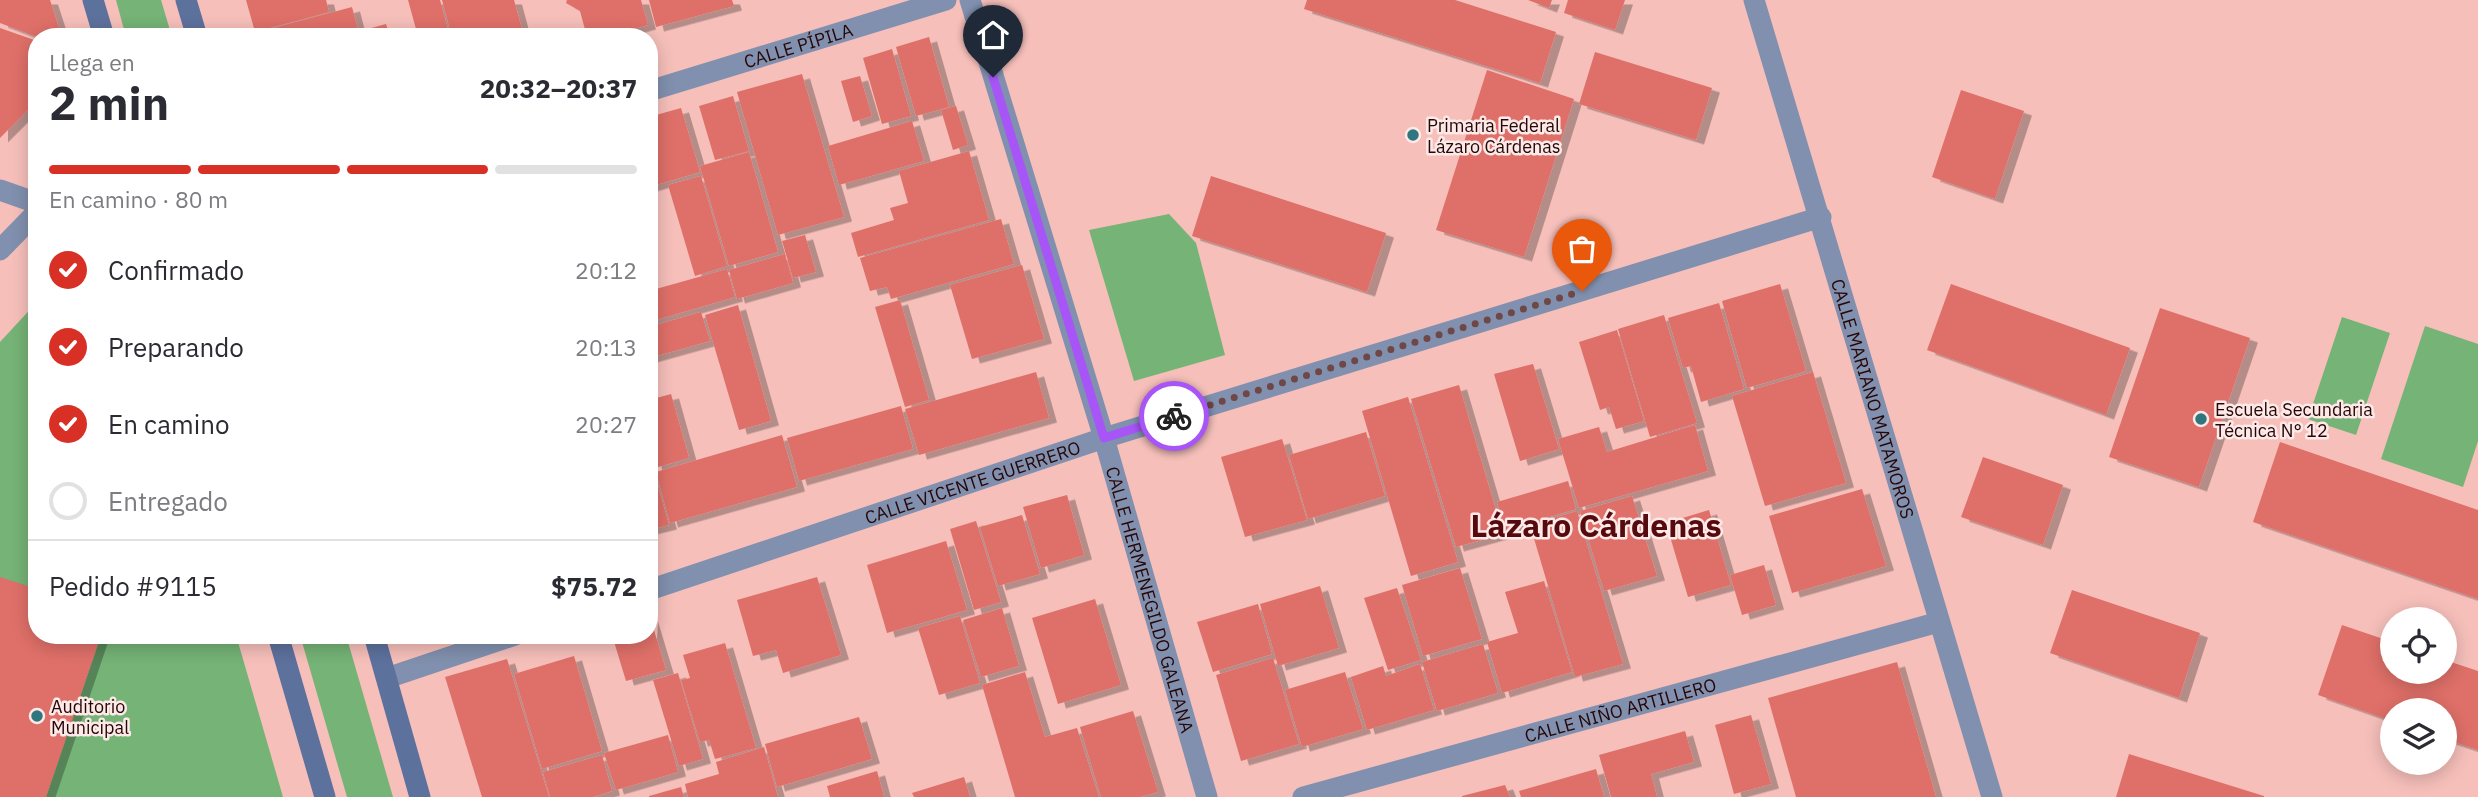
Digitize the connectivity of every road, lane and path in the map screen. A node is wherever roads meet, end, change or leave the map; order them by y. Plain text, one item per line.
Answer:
1 (93, 0) edge
2 (186, 0) edge
3 (946, 0) edge
4 (970, 0) edge
5 (1754, 0) edge
6 (101, 28) edge
7 (194, 28) edge
8 (658, 88) edge
9 (0, 190) edge
10 (28, 200) edge
11 (1821, 217) junction
12 (28, 221) edge
13 (0, 250) edge
14 (1104, 438) junction
15 (658, 587) edge
16 (1939, 622) junction
17 (281, 644) edge
18 (377, 644) edge
19 (488, 644) edge
20 (387, 678) junction
21 (325, 797) edge
22 (420, 797) edge
23 (1207, 797) edge
24 (1303, 797) edge
25 (1992, 797) edge

1 - 6 street
2 - 7 street
3 - 8 street, CALLE PÍPILA
4 - 14 street, CALLE HERMENEGILDO GALEANA
5 - 11 street, CALLE MARIANO MATAMOROS
9 - 10 street
11 - 14 street, CALLE VICENTE GUERRERO
11 - 16 street, CALLE MARIANO MATAMOROS
12 - 13 street
14 - 15 street, CALLE VICENTE GUERRERO
14 - 23 street, CALLE HERMENEGILDO GALEANA
16 - 24 street, CALLE NIÑO ARTILLERO
16 - 25 street, CALLE MARIANO MATAMOROS
17 - 21 street
18 - 20 street
19 - 20 street
20 - 22 street

